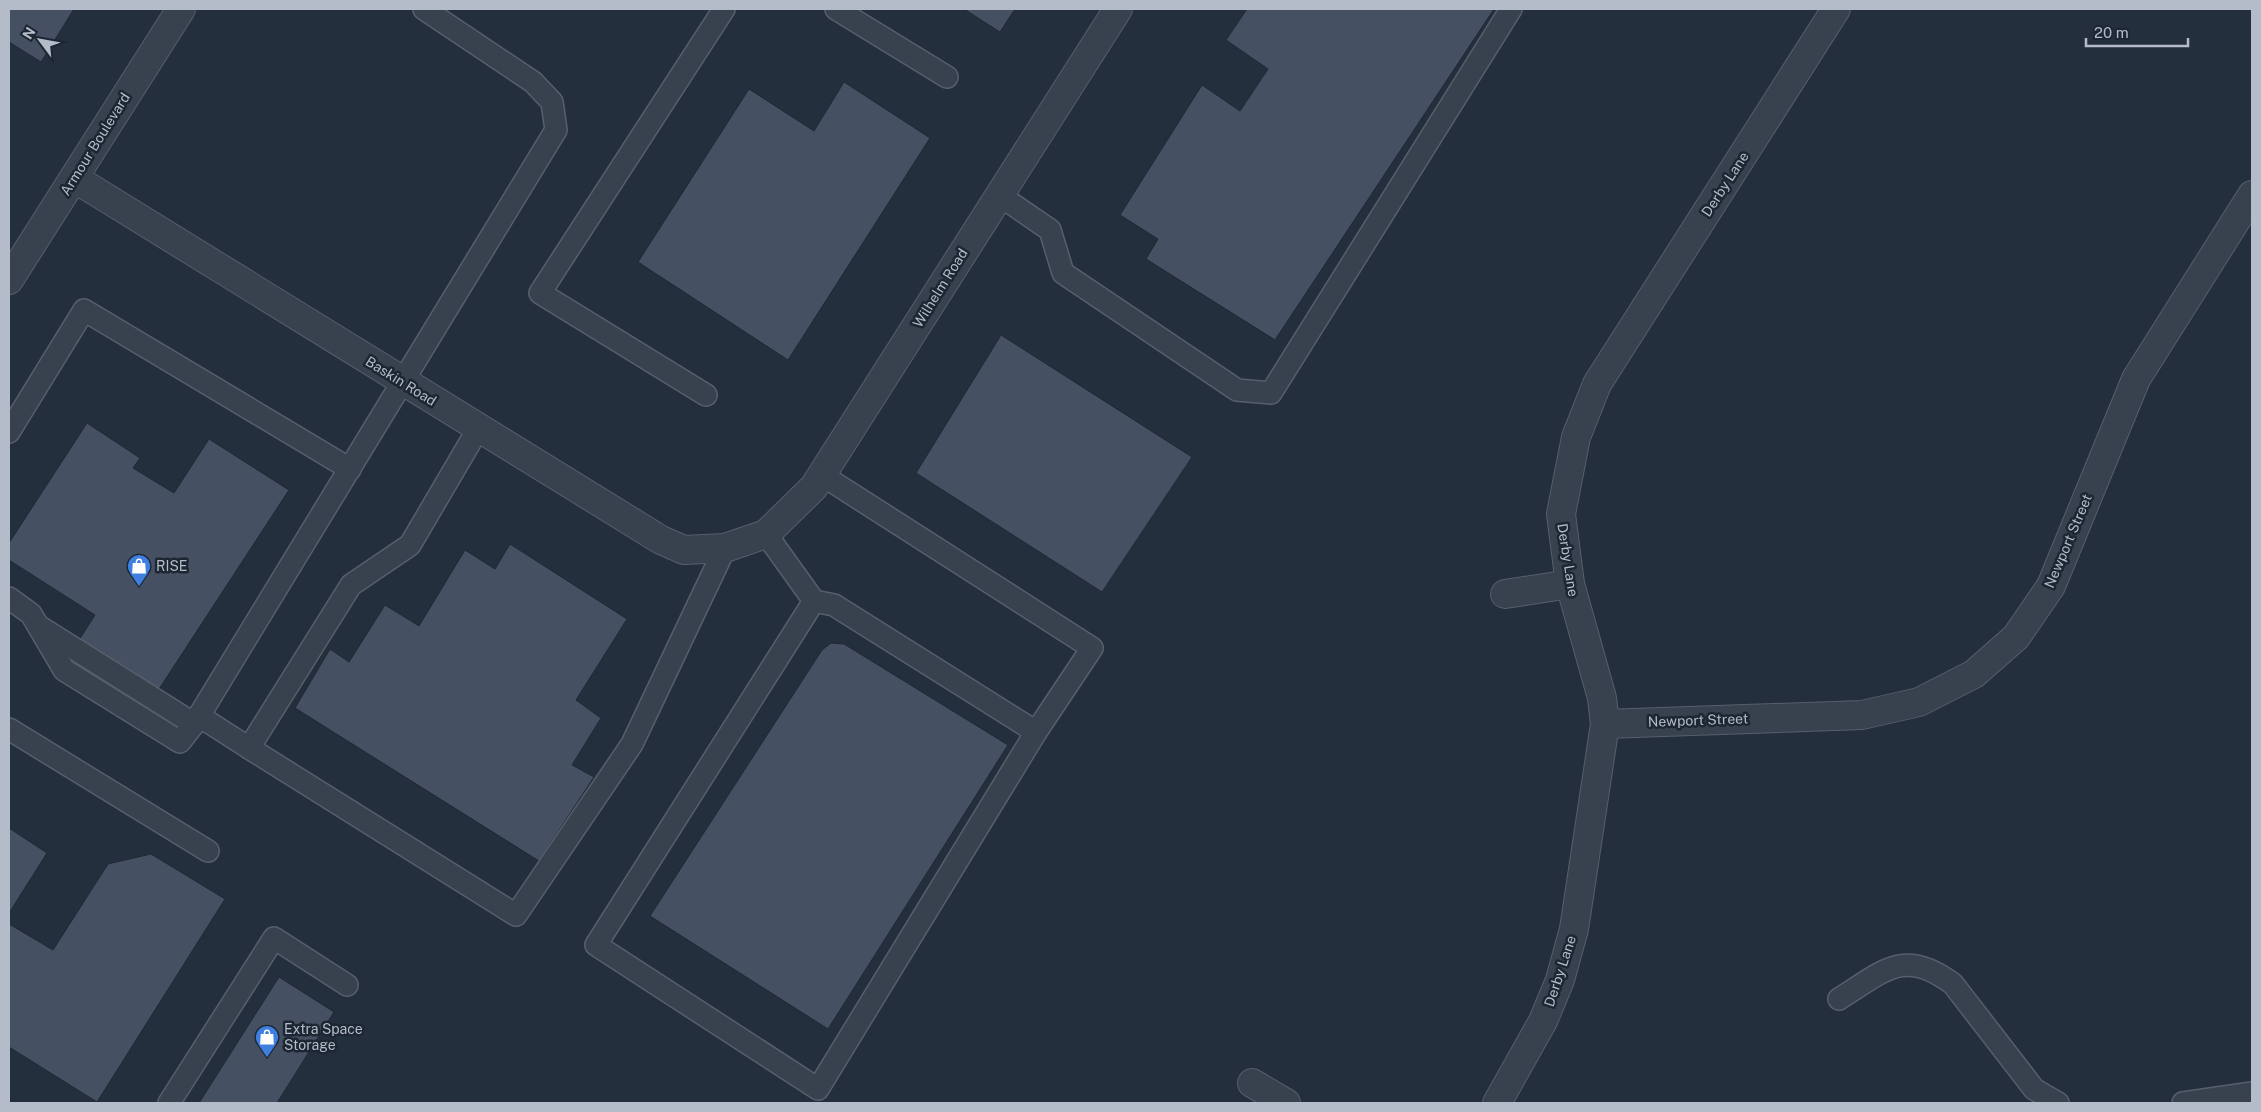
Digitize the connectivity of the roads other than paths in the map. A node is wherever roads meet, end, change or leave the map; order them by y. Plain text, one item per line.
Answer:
1 (181, 9) edge
2 (424, 9) edge
3 (724, 9) edge
4 (836, 9) edge
5 (1118, 9) edge
6 (1511, 9) edge
7 (1836, 9) edge
8 (947, 77) dead end
9 (74, 178) junction
10 (2252, 195) edge
11 (999, 196) junction
12 (9, 280) edge
13 (403, 383) junction
14 (706, 395) dead end
15 (478, 429) junction
16 (9, 432) edge
17 (350, 469) junction
18 (822, 475) junction
19 (766, 534) junction
20 (732, 545) junction
21 (1570, 584) junction
22 (1505, 594) dead end
23 (9, 598) edge
24 (814, 601) junction
25 (197, 720) junction
26 (1605, 724) junction
27 (9, 729) edge
28 (1036, 732) junction
29 (249, 748) junction
30 (208, 851) dead end
31 (347, 985) dead end
32 (1839, 999) dead end
33 (1252, 1083) dead end
34 (2252, 1094) edge
35 (169, 1103) edge
36 (1286, 1103) edge
37 (1497, 1103) edge
38 (2058, 1103) edge
39 (2183, 1103) edge

1 - 9 street, Armour Boulevard
2 - 13 lane
3 - 14 lane
4 - 8 lane
5 - 11 street, Wilhelm Road
6 - 11 lane
7 - 21 street, Derby Lane
9 - 12 street, Armour Boulevard
9 - 13 street, Baskin Road
10 - 26 street, Newport Street
11 - 18 street, Wilhelm Road
13 - 15 street, Baskin Road
13 - 17 lane
15 - 20 street, Baskin Road
15 - 29 lane
16 - 17 lane
17 - 25 lane
18 - 19 street, Wilhelm Road
18 - 28 lane
19 - 20 street, Wilhelm Road
19 - 24 lane
20 - 29 lane
21 - 22 street
21 - 26 street, Derby Lane
23 - 25 lane
24 - 28 lane
24 - 28 lane
25 - 29 lane
26 - 37 street, Derby Lane
27 - 30 lane
31 - 35 lane
32 - 38 lane
33 - 36 street
34 - 39 lane

